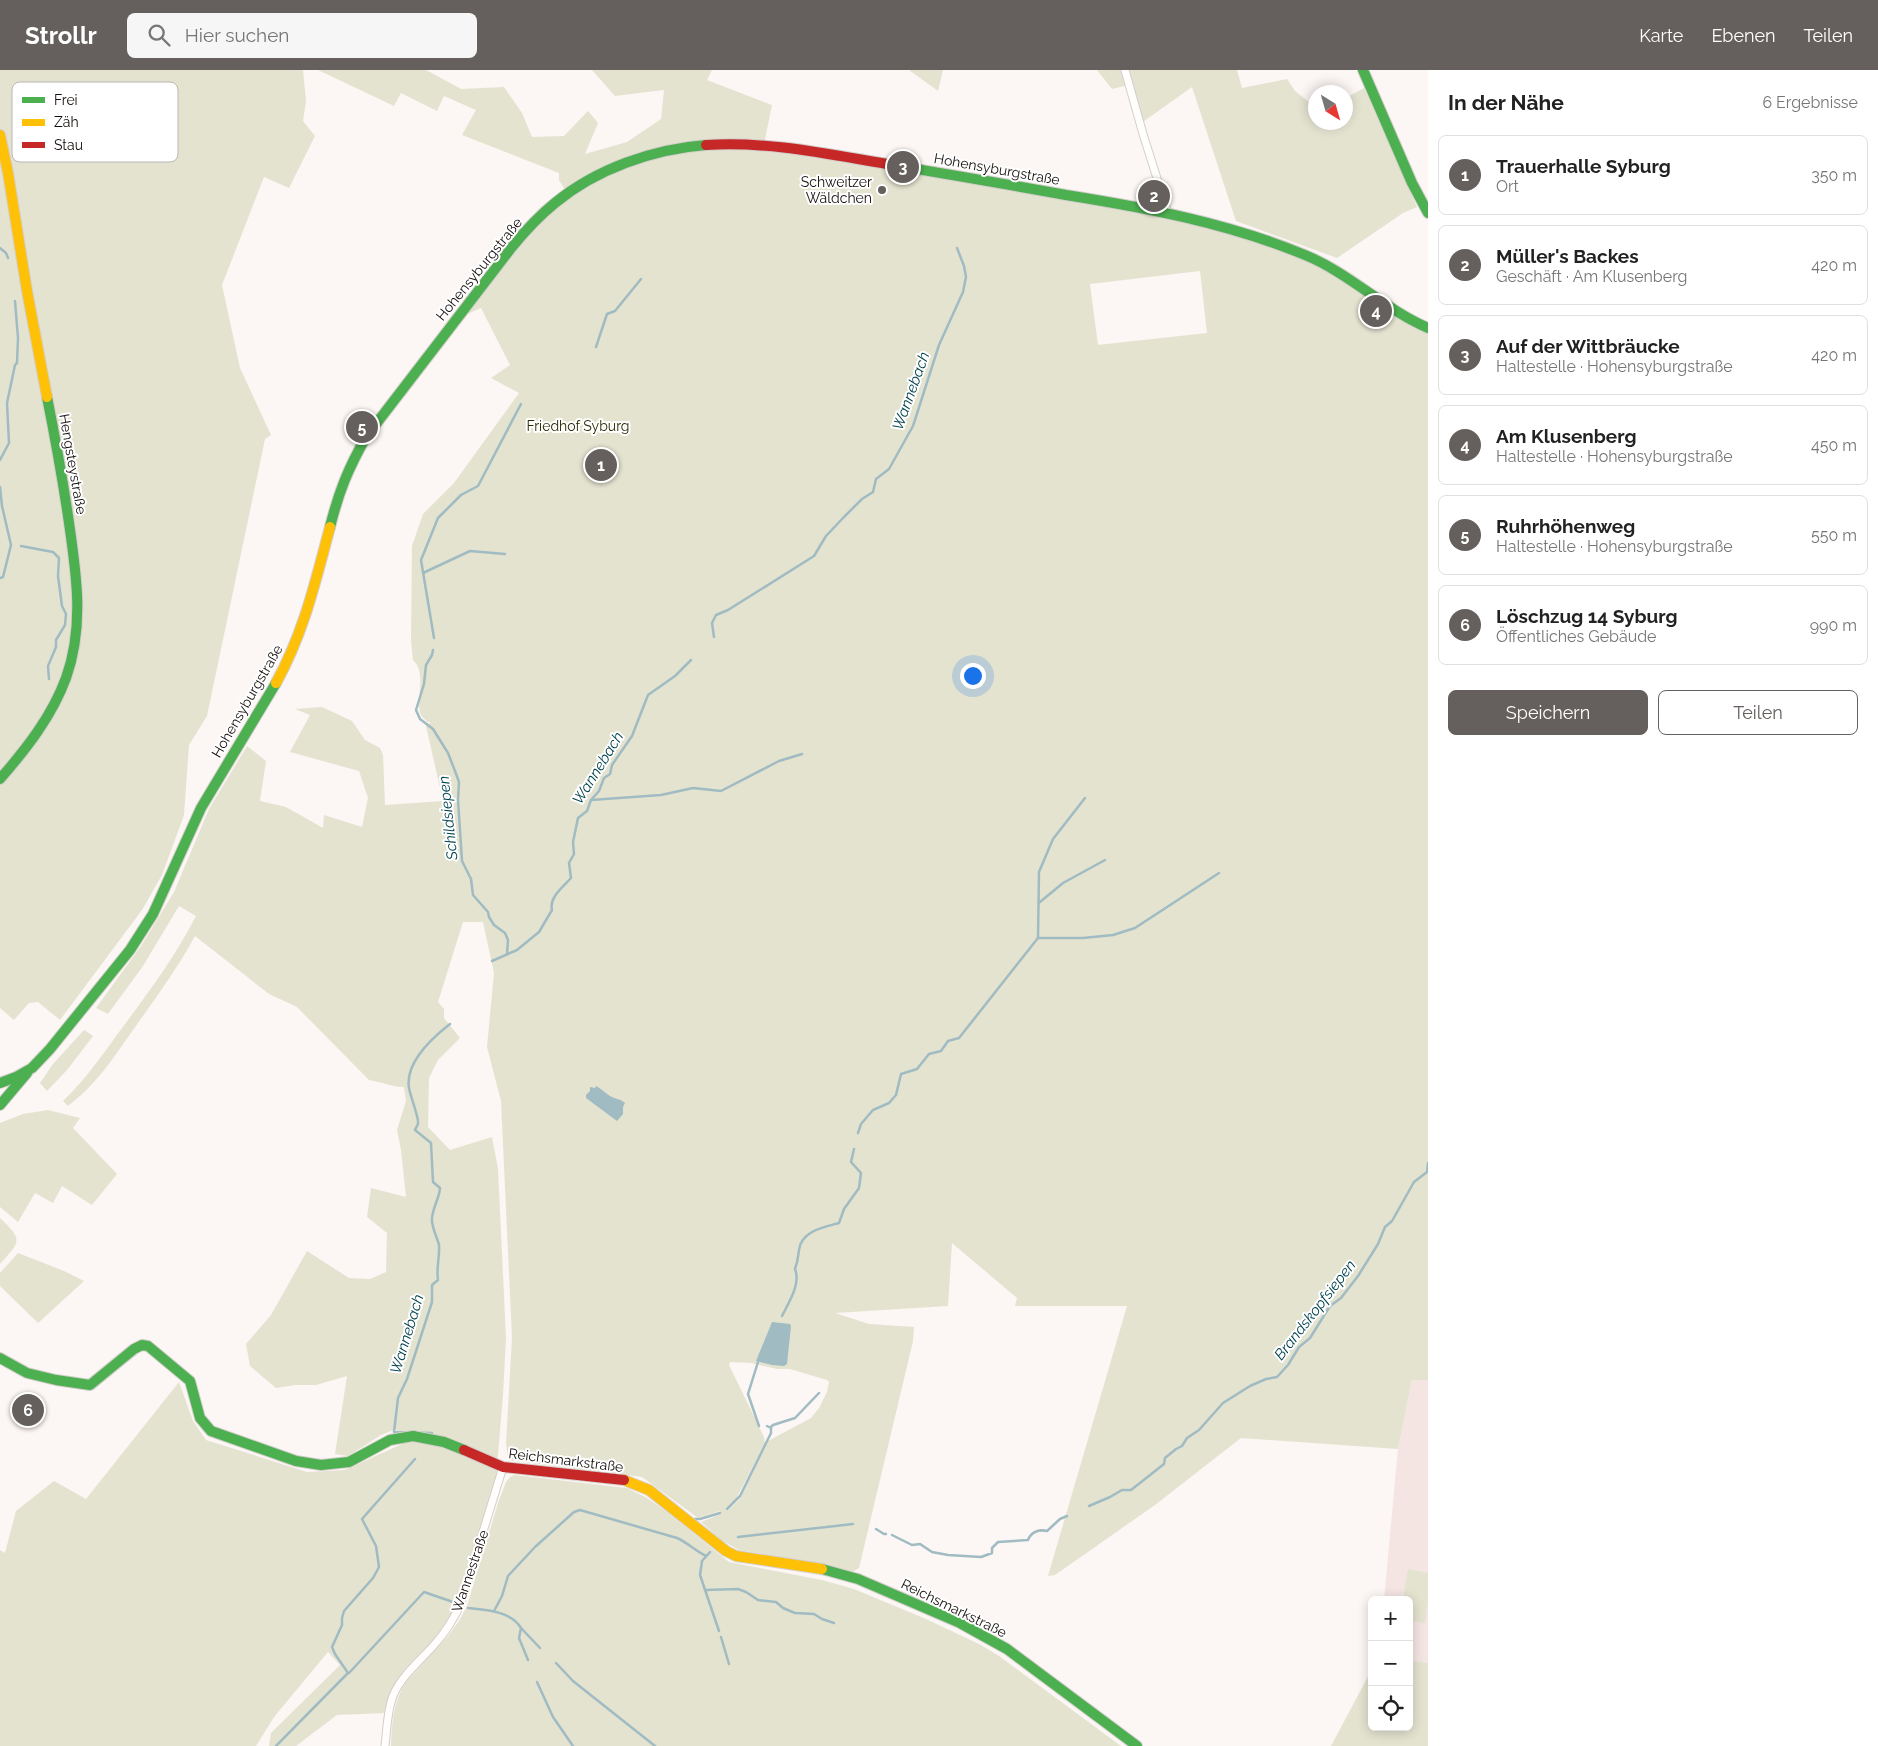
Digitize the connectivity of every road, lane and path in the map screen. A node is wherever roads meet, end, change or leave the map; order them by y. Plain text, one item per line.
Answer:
1 (1125, 70) edge
2 (1363, 70) edge
3 (0, 135) edge
4 (1168, 213) junction
5 (1428, 213) edge
6 (1428, 328) edge
7 (0, 779) edge
8 (32, 1068) junction
9 (0, 1083) edge
10 (0, 1104) edge
11 (0, 1358) edge
12 (503, 1467) junction
13 (385, 1746) edge
14 (1138, 1746) edge

1 - 4 street
2 - 5 main road
3 - 7 main road, Hengsteystraße
4 - 6 main road, Hohensyburgstraße
4 - 8 main road, Hohensyburgstraße
8 - 9 main road, Hohensyburgstraße
8 - 10 main road
11 - 12 main road, Reichsmarkstraße
12 - 13 street, Wannestraße
12 - 14 main road, Reichsmarkstraße

